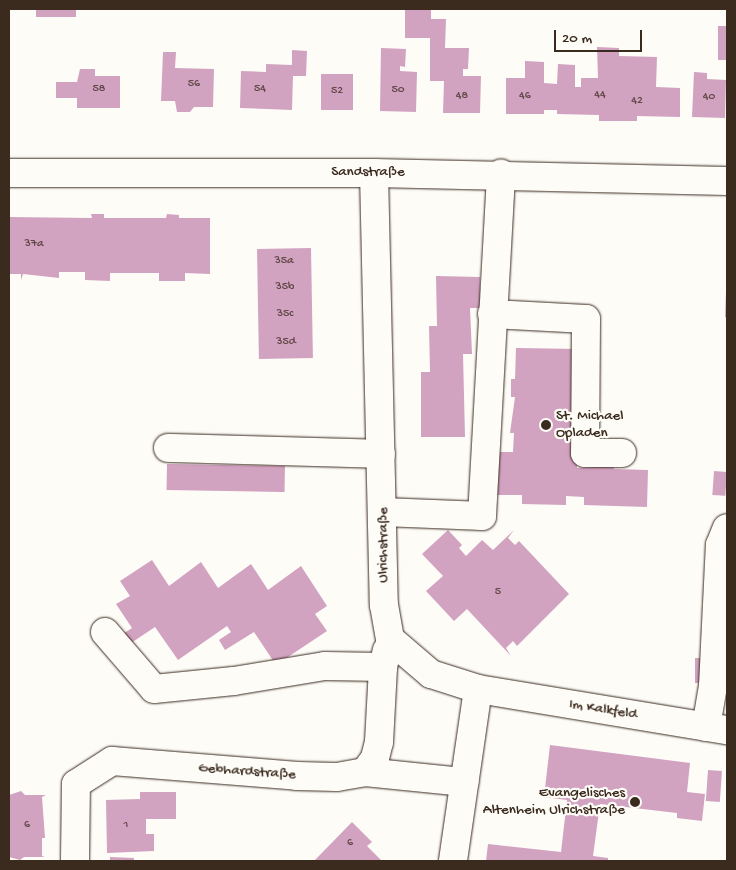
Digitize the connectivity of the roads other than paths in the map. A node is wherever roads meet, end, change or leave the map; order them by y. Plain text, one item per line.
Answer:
1 (9, 173) edge
2 (374, 173) junction
3 (501, 174) junction
4 (727, 181) edge
5 (492, 314) junction
6 (168, 448) dead end
7 (622, 452) dead end
8 (382, 454) junction
9 (384, 512) junction
10 (727, 528) edge
11 (105, 632) dead end
12 (390, 639) junction
13 (383, 667) junction
14 (478, 689) junction
15 (717, 729) edge
16 (365, 772) junction
17 (464, 782) junction
18 (75, 861) edge
19 (453, 861) edge

1 - 2 street, Sandstraße
2 - 3 street, Sandstraße
2 - 8 street, Ulrichstraße
3 - 4 street, Sandstraße
3 - 5 street
5 - 7 street
5 - 9 street
6 - 8 street
8 - 9 street, Ulrichstraße
9 - 12 street, Ulrichstraße
10 - 15 street
11 - 13 street
12 - 13 street
12 - 14 street
13 - 16 street
14 - 15 street, Im Kalkfeld
14 - 17 street
16 - 17 street
16 - 18 street, Gebhardstraße
17 - 19 street

